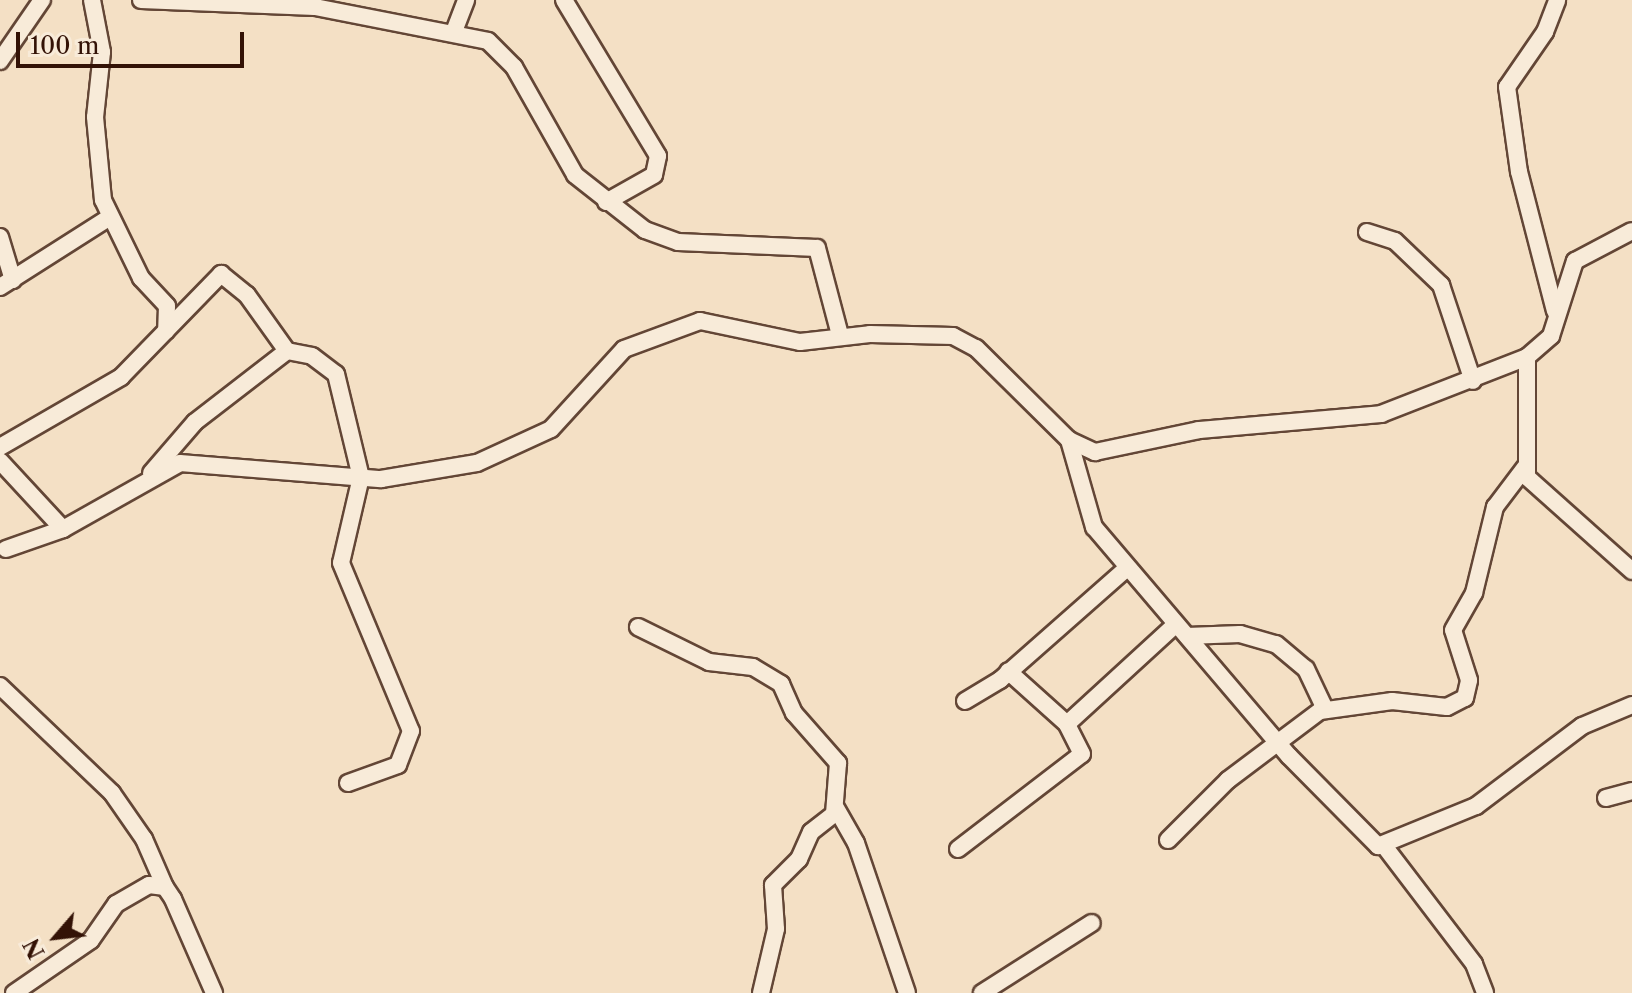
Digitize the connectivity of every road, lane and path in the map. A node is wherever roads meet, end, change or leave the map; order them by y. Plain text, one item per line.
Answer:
1 (42, 0) edge
2 (92, 0) edge
3 (141, 0) edge
4 (466, 0) edge
5 (564, 0) edge
6 (1557, 0) edge
7 (455, 29) junction
8 (0, 61) edge
9 (606, 202) junction
10 (110, 217) junction
11 (1632, 231) edge
12 (1367, 232) dead end
13 (0, 237) edge
14 (7, 283) edge
15 (1557, 316) junction
16 (166, 332) junction
17 (840, 335) junction
18 (287, 351) junction
19 (1527, 357) junction
20 (1473, 381) junction
21 (1069, 440) junction
22 (0, 447) edge
23 (0, 461) edge
24 (1526, 466) junction
25 (150, 475) junction
26 (361, 477) junction
27 (63, 529) junction
28 (6, 549) dead end
29 (1127, 568) junction
30 (1632, 571) edge
31 (638, 627) dead end
32 (1181, 630) junction
33 (1008, 671) junction
34 (0, 686) edge
35 (965, 701) dead end
36 (1632, 705) edge
37 (1325, 709) junction
38 (1067, 724) junction
39 (1277, 742) junction
40 (348, 783) dead end
41 (1632, 791) edge
42 (1606, 798) dead end
43 (836, 808) junction
44 (1168, 840) dead end
45 (1385, 847) junction
46 (958, 849) dead end
47 (165, 887) junction
48 (1092, 923) dead end
49 (14, 993) edge
50 (214, 993) edge
51 (761, 993) edge
52 (907, 993) edge
53 (982, 993) edge
54 (1485, 993) edge

1 - 8 street
2 - 10 street
3 - 7 street
4 - 7 street
5 - 9 street
6 - 15 street
7 - 9 street
9 - 17 street
10 - 14 street
10 - 16 street
11 - 15 street
12 - 20 street
13 - 14 street
15 - 19 street
16 - 18 street
16 - 22 street
17 - 21 street
17 - 26 street
18 - 25 street
18 - 26 street
19 - 20 street
19 - 24 street
20 - 21 street
21 - 29 street
23 - 27 street
24 - 30 street
24 - 37 street
25 - 26 street
25 - 27 street
26 - 40 street
27 - 28 street
29 - 32 street
29 - 33 street
31 - 43 street
32 - 37 street
32 - 38 street
32 - 39 street
33 - 35 street
33 - 38 street
34 - 47 street
36 - 45 street
37 - 39 street
38 - 46 street
39 - 44 street
39 - 45 street
41 - 42 street
43 - 51 street
43 - 52 street
45 - 54 street
47 - 49 street
47 - 50 street
48 - 53 street

